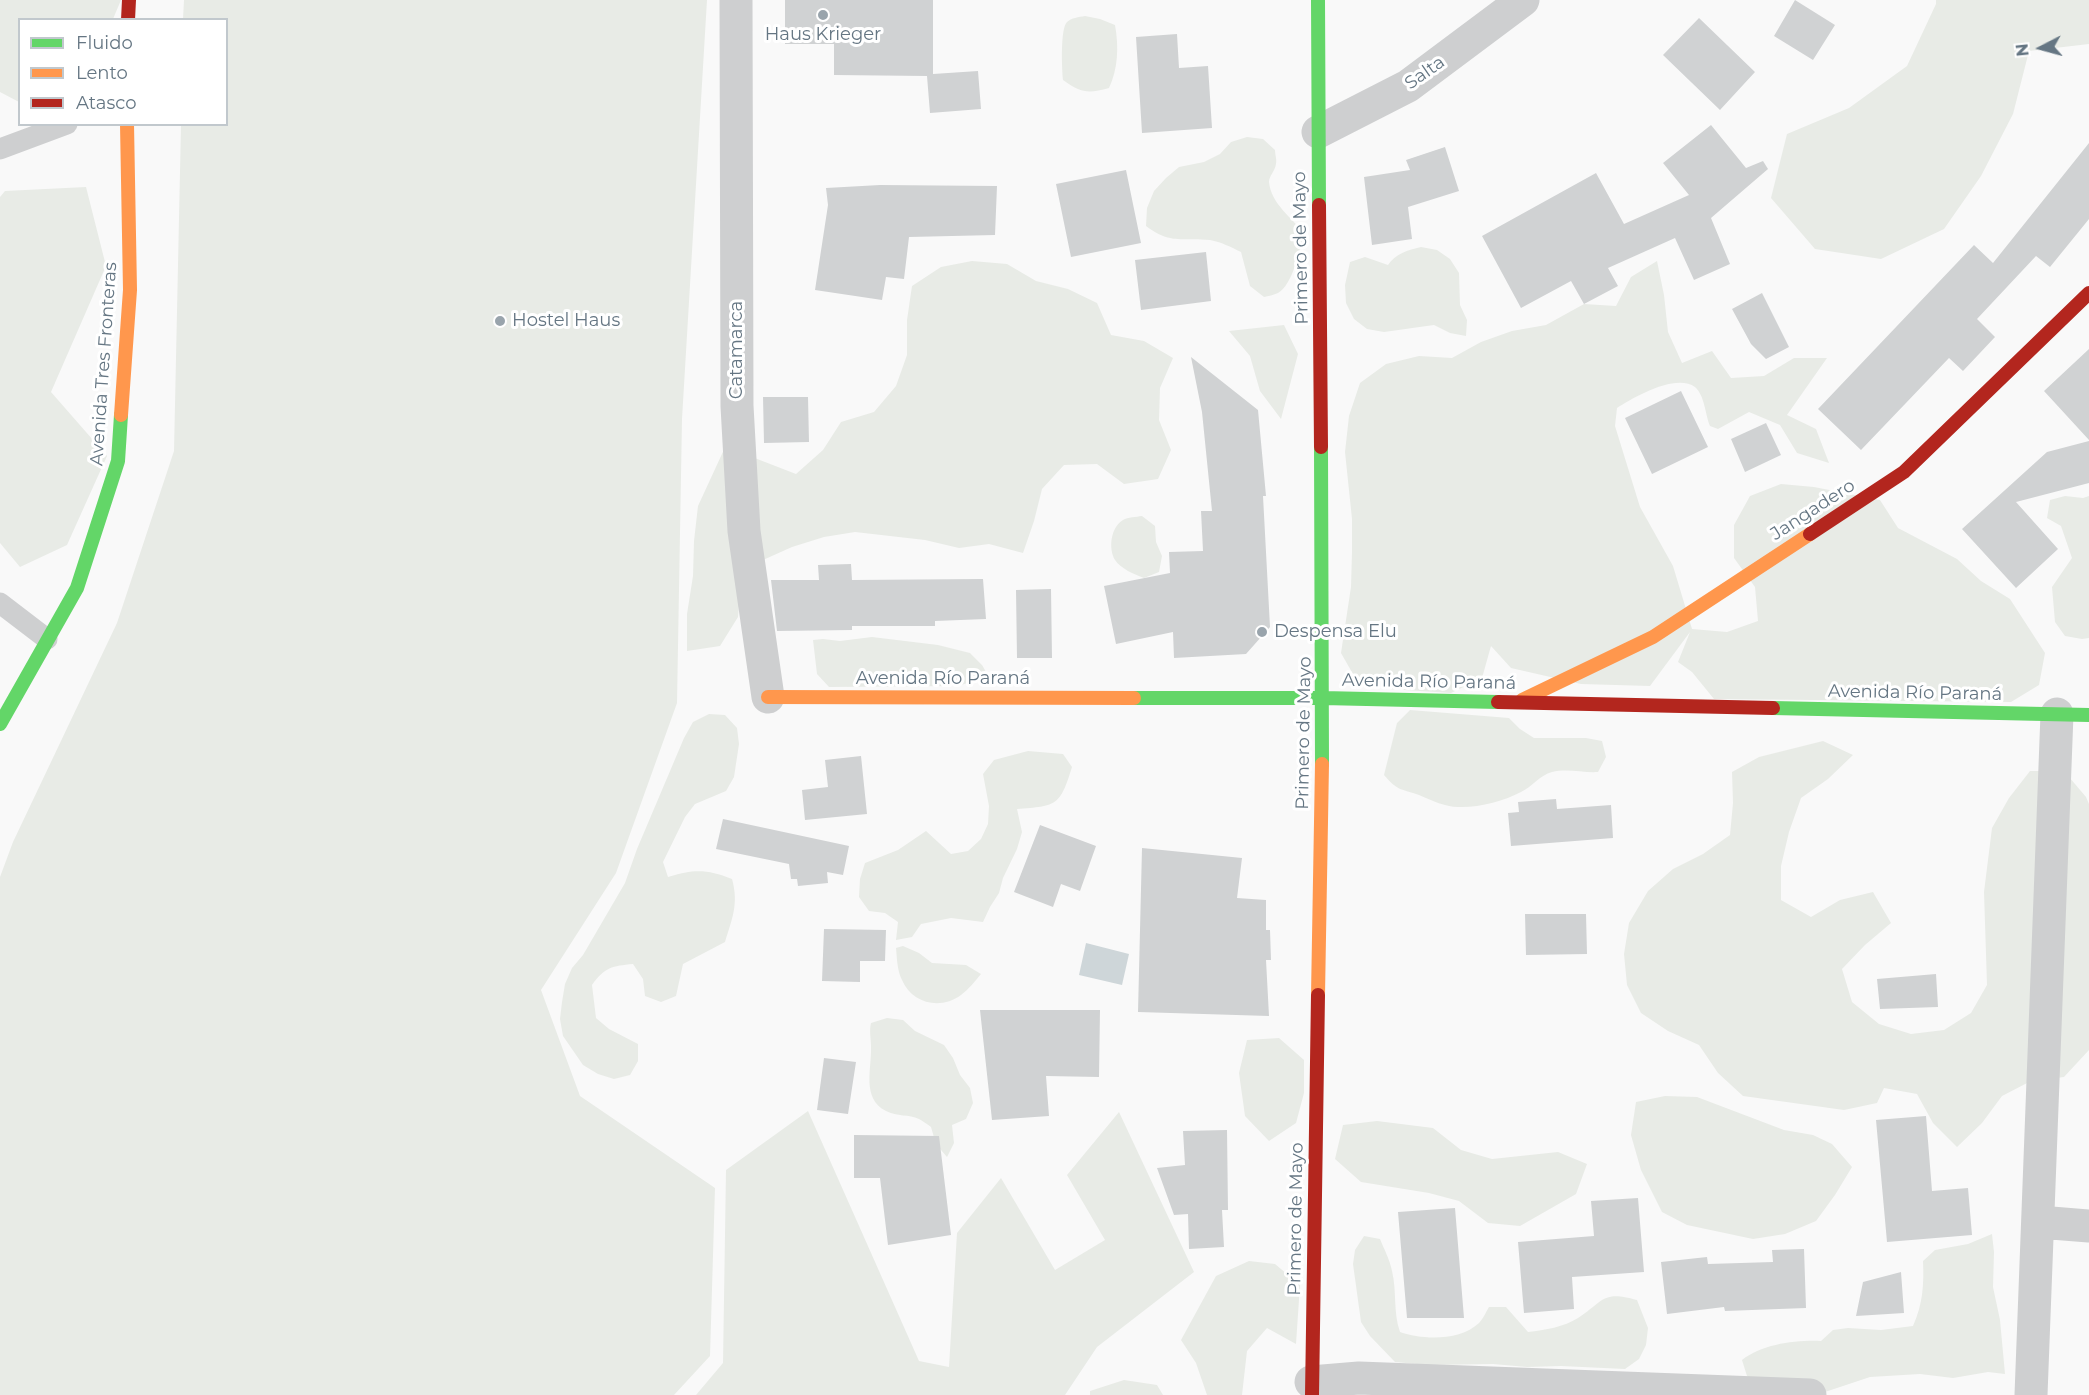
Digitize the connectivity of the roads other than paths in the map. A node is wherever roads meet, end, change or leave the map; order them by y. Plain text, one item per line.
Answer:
1 (129, 0) edge
2 (736, 0) edge
3 (1318, 0) edge
4 (1523, 0) edge
5 (129, 18) edge
6 (62, 126) edge
7 (127, 126) edge
8 (1318, 132) junction
9 (0, 149) edge
10 (2089, 293) edge
11 (0, 603) edge
12 (47, 639) junction
13 (768, 697) joint
14 (1323, 698) junction
15 (1516, 702) junction
16 (2056, 714) junction
17 (2089, 714) edge
18 (0, 724) edge
19 (2038, 1222) junction
20 (2089, 1226) edge
21 (1312, 1388) edge
22 (1810, 1395) edge
23 (2031, 1395) edge

1 - 5 street
2 - 13 street, Catamarca
3 - 8 street, Primero de Mayo
4 - 8 street, Salta
6 - 9 lane
7 - 12 street, Avenida Tres Fronteras
8 - 14 street, Primero de Mayo
10 - 15 street, Jangadero
11 - 12 lane
12 - 18 street, Avenida Tres Fronteras
13 - 14 street, Avenida Río Paraná
14 - 15 street, Avenida Río Paraná
14 - 21 street, Primero de Mayo
15 - 16 street, Avenida Río Paraná
16 - 17 street, Avenida Río Paraná
16 - 19 street
19 - 20 street
19 - 23 street
21 - 22 street

